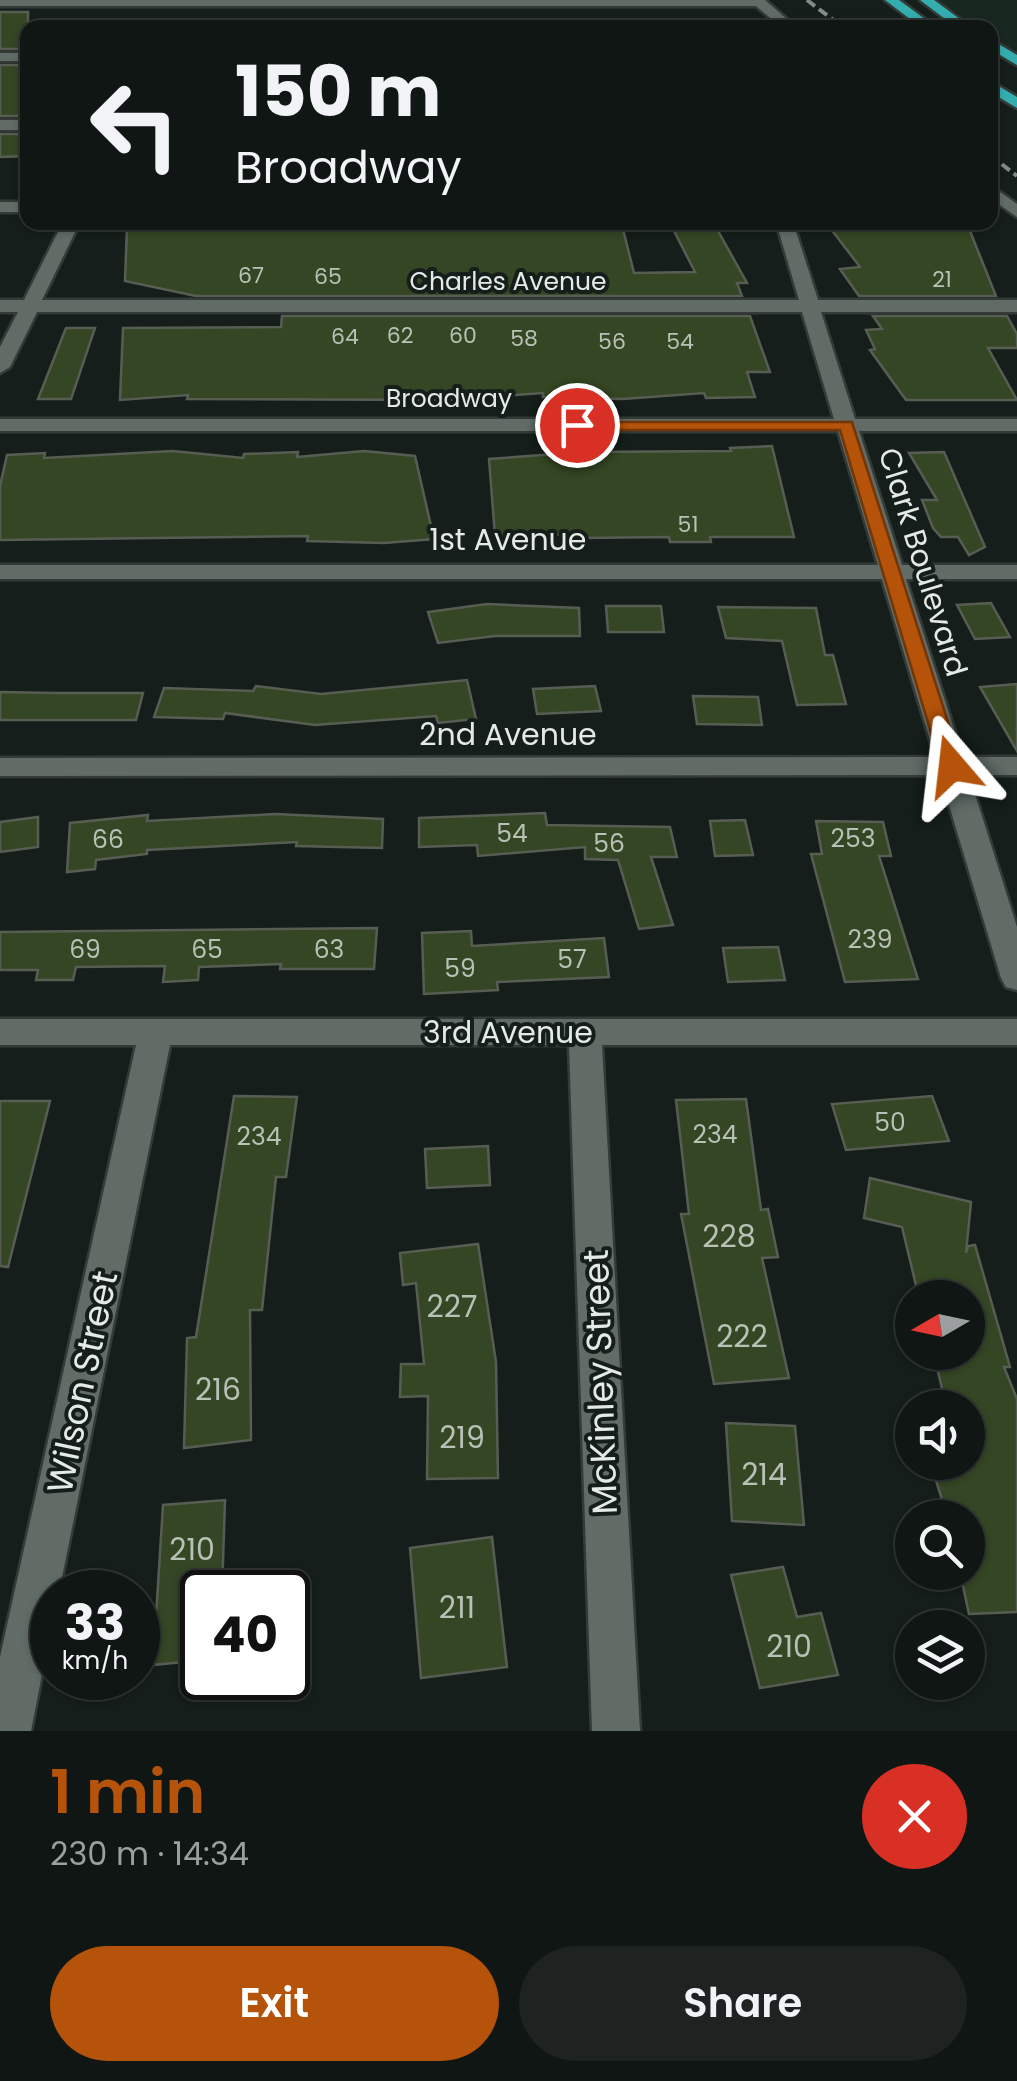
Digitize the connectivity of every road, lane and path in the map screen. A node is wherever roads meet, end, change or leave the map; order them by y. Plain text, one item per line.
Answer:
1 (871, 0) edge
2 (892, 0) edge
3 (926, 0) edge
4 (759, 1) edge
5 (0, 2) edge
6 (717, 5) edge
7 (182, 6) edge
8 (782, 20) edge
9 (899, 20) edge
10 (920, 20) edge
11 (955, 20) edge
12 (68, 230) edge
13 (786, 230) edge
14 (0, 306) edge
15 (30, 306) junction
16 (810, 306) junction
17 (1017, 306) edge
18 (0, 367) edge
19 (0, 425) edge
20 (847, 425) junction
21 (1017, 425) edge
22 (0, 572) edge
23 (892, 572) junction
24 (1017, 572) edge
25 (952, 766) junction
26 (1017, 766) edge
27 (0, 768) edge
28 (1017, 978) edge
29 (0, 1032) edge
30 (156, 1032) junction
31 (585, 1032) junction
32 (1017, 1032) edge
33 (8, 1731) edge
34 (616, 1731) edge

1 - 9 highway
2 - 10 highway
3 - 11 highway
4 - 6 street
4 - 8 street
5 - 7 street
6 - 7 street
12 - 15 street
13 - 16 street, Clark Boulevard
14 - 15 street, Charles Avenue
15 - 16 street, Charles Avenue
15 - 18 street
16 - 17 street, Charles Avenue
16 - 20 street, Clark Boulevard
19 - 20 street, Broadway
20 - 21 street, Broadway
20 - 23 street, Clark Boulevard
22 - 23 street, 1st Avenue
23 - 24 street, 1st Avenue
23 - 25 street, Clark Boulevard
25 - 26 street, 2nd Avenue
25 - 27 street, 2nd Avenue
25 - 28 street, Clark Boulevard
29 - 30 street, 3rd Avenue
30 - 31 street, 3rd Avenue
30 - 33 street, Wilson Street
31 - 32 street, 3rd Avenue
31 - 34 street, McKinley Street

